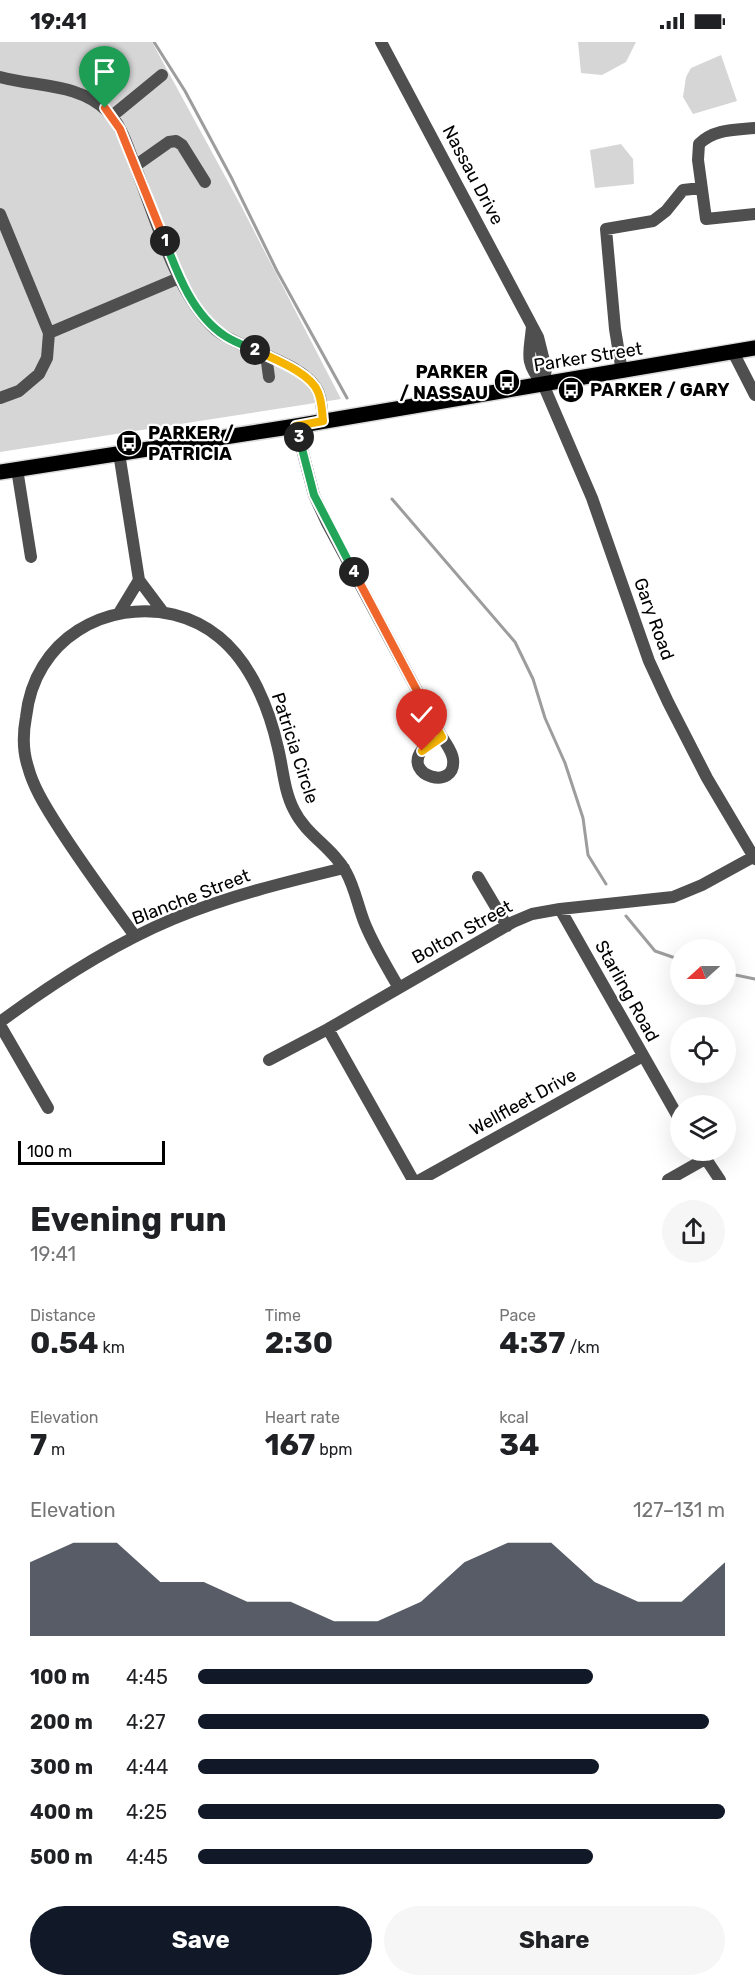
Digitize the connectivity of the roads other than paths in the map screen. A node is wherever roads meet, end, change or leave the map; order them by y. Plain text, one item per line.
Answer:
1 (381, 42) edge
2 (162, 75) dead end
3 (0, 77) edge
4 (112, 116) junction
5 (755, 128) edge
6 (135, 166) junction
7 (205, 182) dead end
8 (701, 188) junction
9 (0, 214) edge
10 (755, 214) edge
11 (180, 278) junction
12 (49, 333) junction
13 (755, 348) edge
14 (732, 352) junction
15 (267, 356) junction
16 (622, 372) junction
17 (269, 377) dead end
18 (543, 384) junction
19 (755, 395) edge
20 (0, 398) edge
21 (323, 421) junction
22 (296, 426) junction
23 (119, 453) junction
24 (17, 469) junction
25 (0, 472) edge
26 (31, 557) dead end
27 (138, 580) junction
28 (163, 612) junction
29 (119, 614) junction
30 (442, 737) dead end
31 (754, 857) edge
32 (344, 868) junction
33 (478, 877) dead end
34 (560, 909) junction
35 (507, 926) junction
36 (135, 936) junction
37 (399, 988) junction
38 (0, 1024) edge
39 (328, 1029) junction
40 (643, 1056) junction
41 (269, 1060) dead end
42 (670, 1103) edge
43 (48, 1108) dead end
44 (694, 1161) edge
45 (706, 1161) edge
46 (413, 1180) edge
47 (420, 1180) edge
48 (668, 1180) edge
49 (720, 1180) edge

1 - 18 street, Nassau Drive
2 - 4 street
3 - 4 street
4 - 6 street
5 - 8 street
6 - 7 street
6 - 11 street
8 - 10 street
8 - 16 street
9 - 12 street
11 - 12 street
11 - 15 street
12 - 20 street
13 - 14 main road, Parker Street
14 - 16 main road, Parker Street
14 - 19 street
15 - 17 street
15 - 21 street
16 - 18 main road, Parker Street
18 - 21 main road, Parker Street
18 - 31 street, Gary Road
21 - 22 main road, Parker Street
22 - 23 main road, Parker Street
22 - 30 street
23 - 24 main road, Parker Street
23 - 27 street
24 - 25 main road, Parker Street
24 - 26 street
27 - 28 street
27 - 29 street
28 - 29 street, Patricia Circle
28 - 32 street, Patricia Circle
29 - 36 street, Patricia Circle
31 - 34 street, Bolton Street
32 - 36 street, Blanche Street
32 - 37 street, Patricia Circle
33 - 35 street
34 - 35 street, Bolton Street
34 - 40 street, Starling Road
35 - 37 street, Bolton Street
36 - 38 street, Blanche Street
37 - 39 street, Bolton Street
38 - 43 street
39 - 41 street, Bolton Street
39 - 46 street
40 - 42 street, Starling Road
40 - 47 street, Wellfleet Drive
44 - 48 street
45 - 49 street

